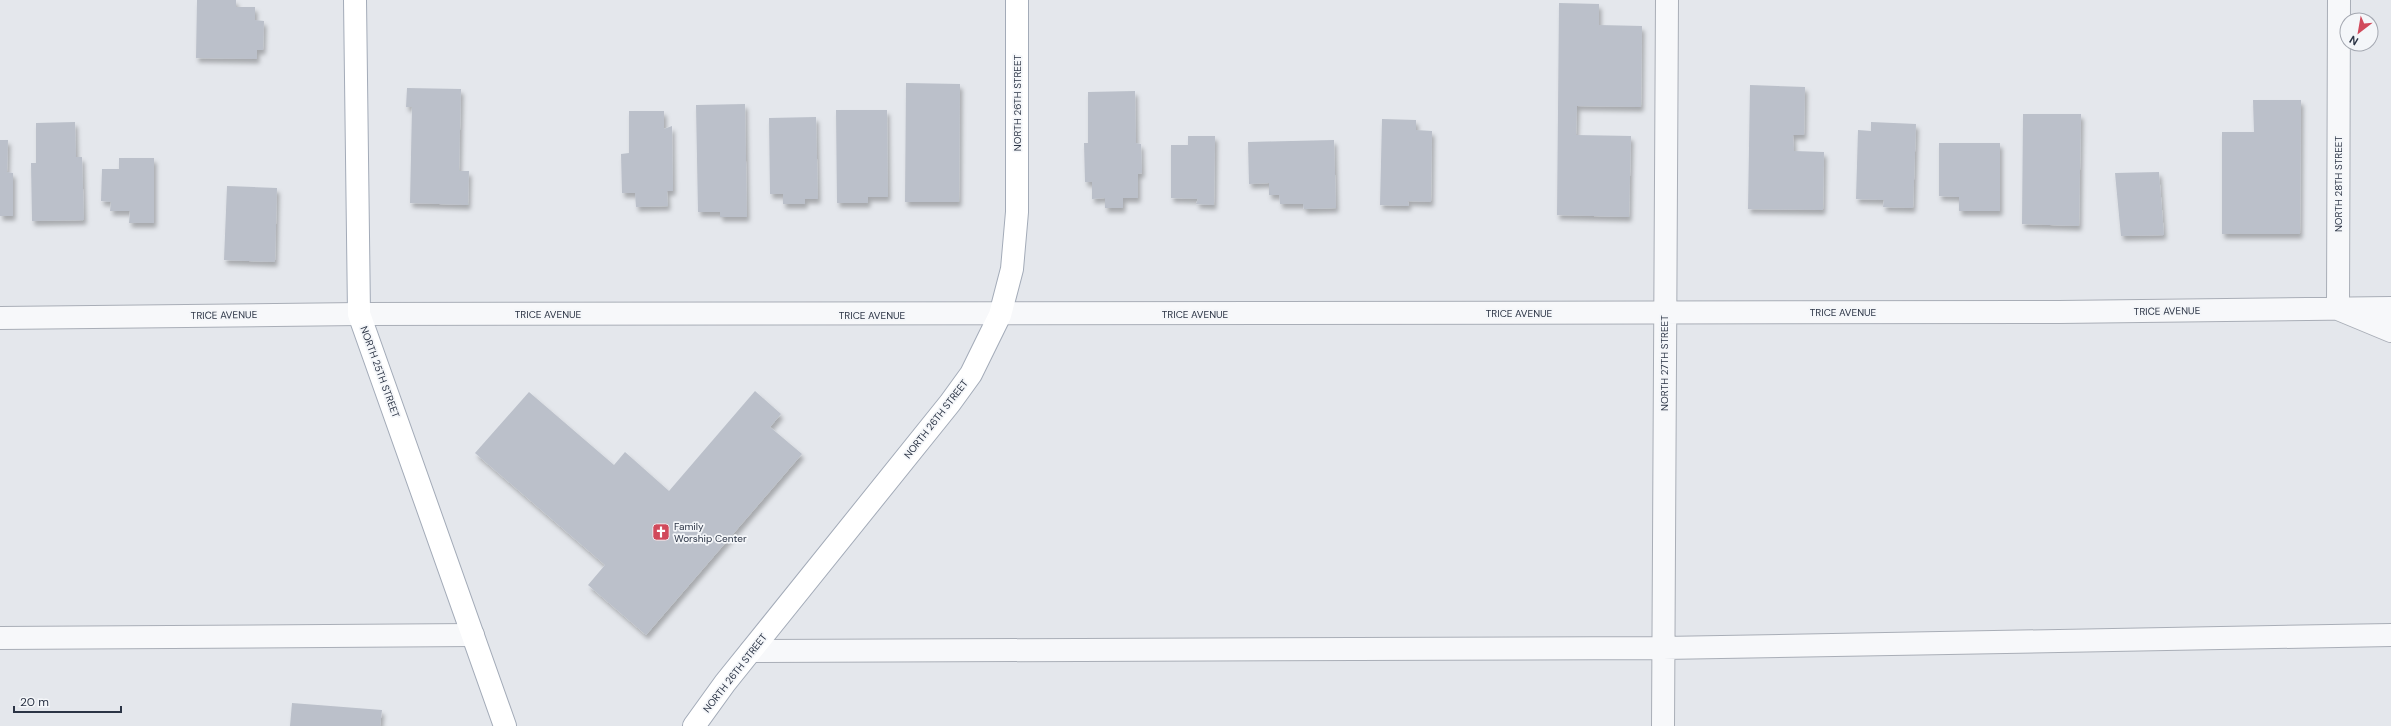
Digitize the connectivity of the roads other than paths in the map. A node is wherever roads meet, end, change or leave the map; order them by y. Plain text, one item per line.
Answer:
1 (355, 0) edge
2 (1017, 0) edge
3 (1667, 0) edge
4 (2339, 0) edge
5 (2391, 308) edge
6 (2338, 309) junction
7 (1665, 312) junction
8 (359, 314) junction
9 (1000, 315) junction
10 (0, 318) edge
11 (2391, 331) edge
12 (473, 635) junction
13 (2391, 635) edge
14 (0, 638) edge
15 (1663, 648) junction
16 (751, 651) junction
17 (508, 723) edge
18 (694, 726) edge
19 (1663, 726) edge

1 - 8 main road, NORTH 25TH STREET
2 - 9 main road, NORTH 26TH STREET
3 - 7 street, NORTH 27TH STREET
4 - 6 street, NORTH 28TH STREET
5 - 6 street, TRICE AVENUE
6 - 7 street, TRICE AVENUE
6 - 11 street
7 - 9 street, TRICE AVENUE
7 - 15 street, NORTH 27TH STREET
8 - 9 street, TRICE AVENUE
8 - 10 street, TRICE AVENUE
8 - 12 main road, NORTH 25TH STREET
9 - 16 main road, NORTH 26TH STREET
12 - 14 street
12 - 17 main road, NORTH 25TH STREET
13 - 15 street
15 - 16 street
15 - 19 street, NORTH 27TH STREET
16 - 18 main road, NORTH 26TH STREET

